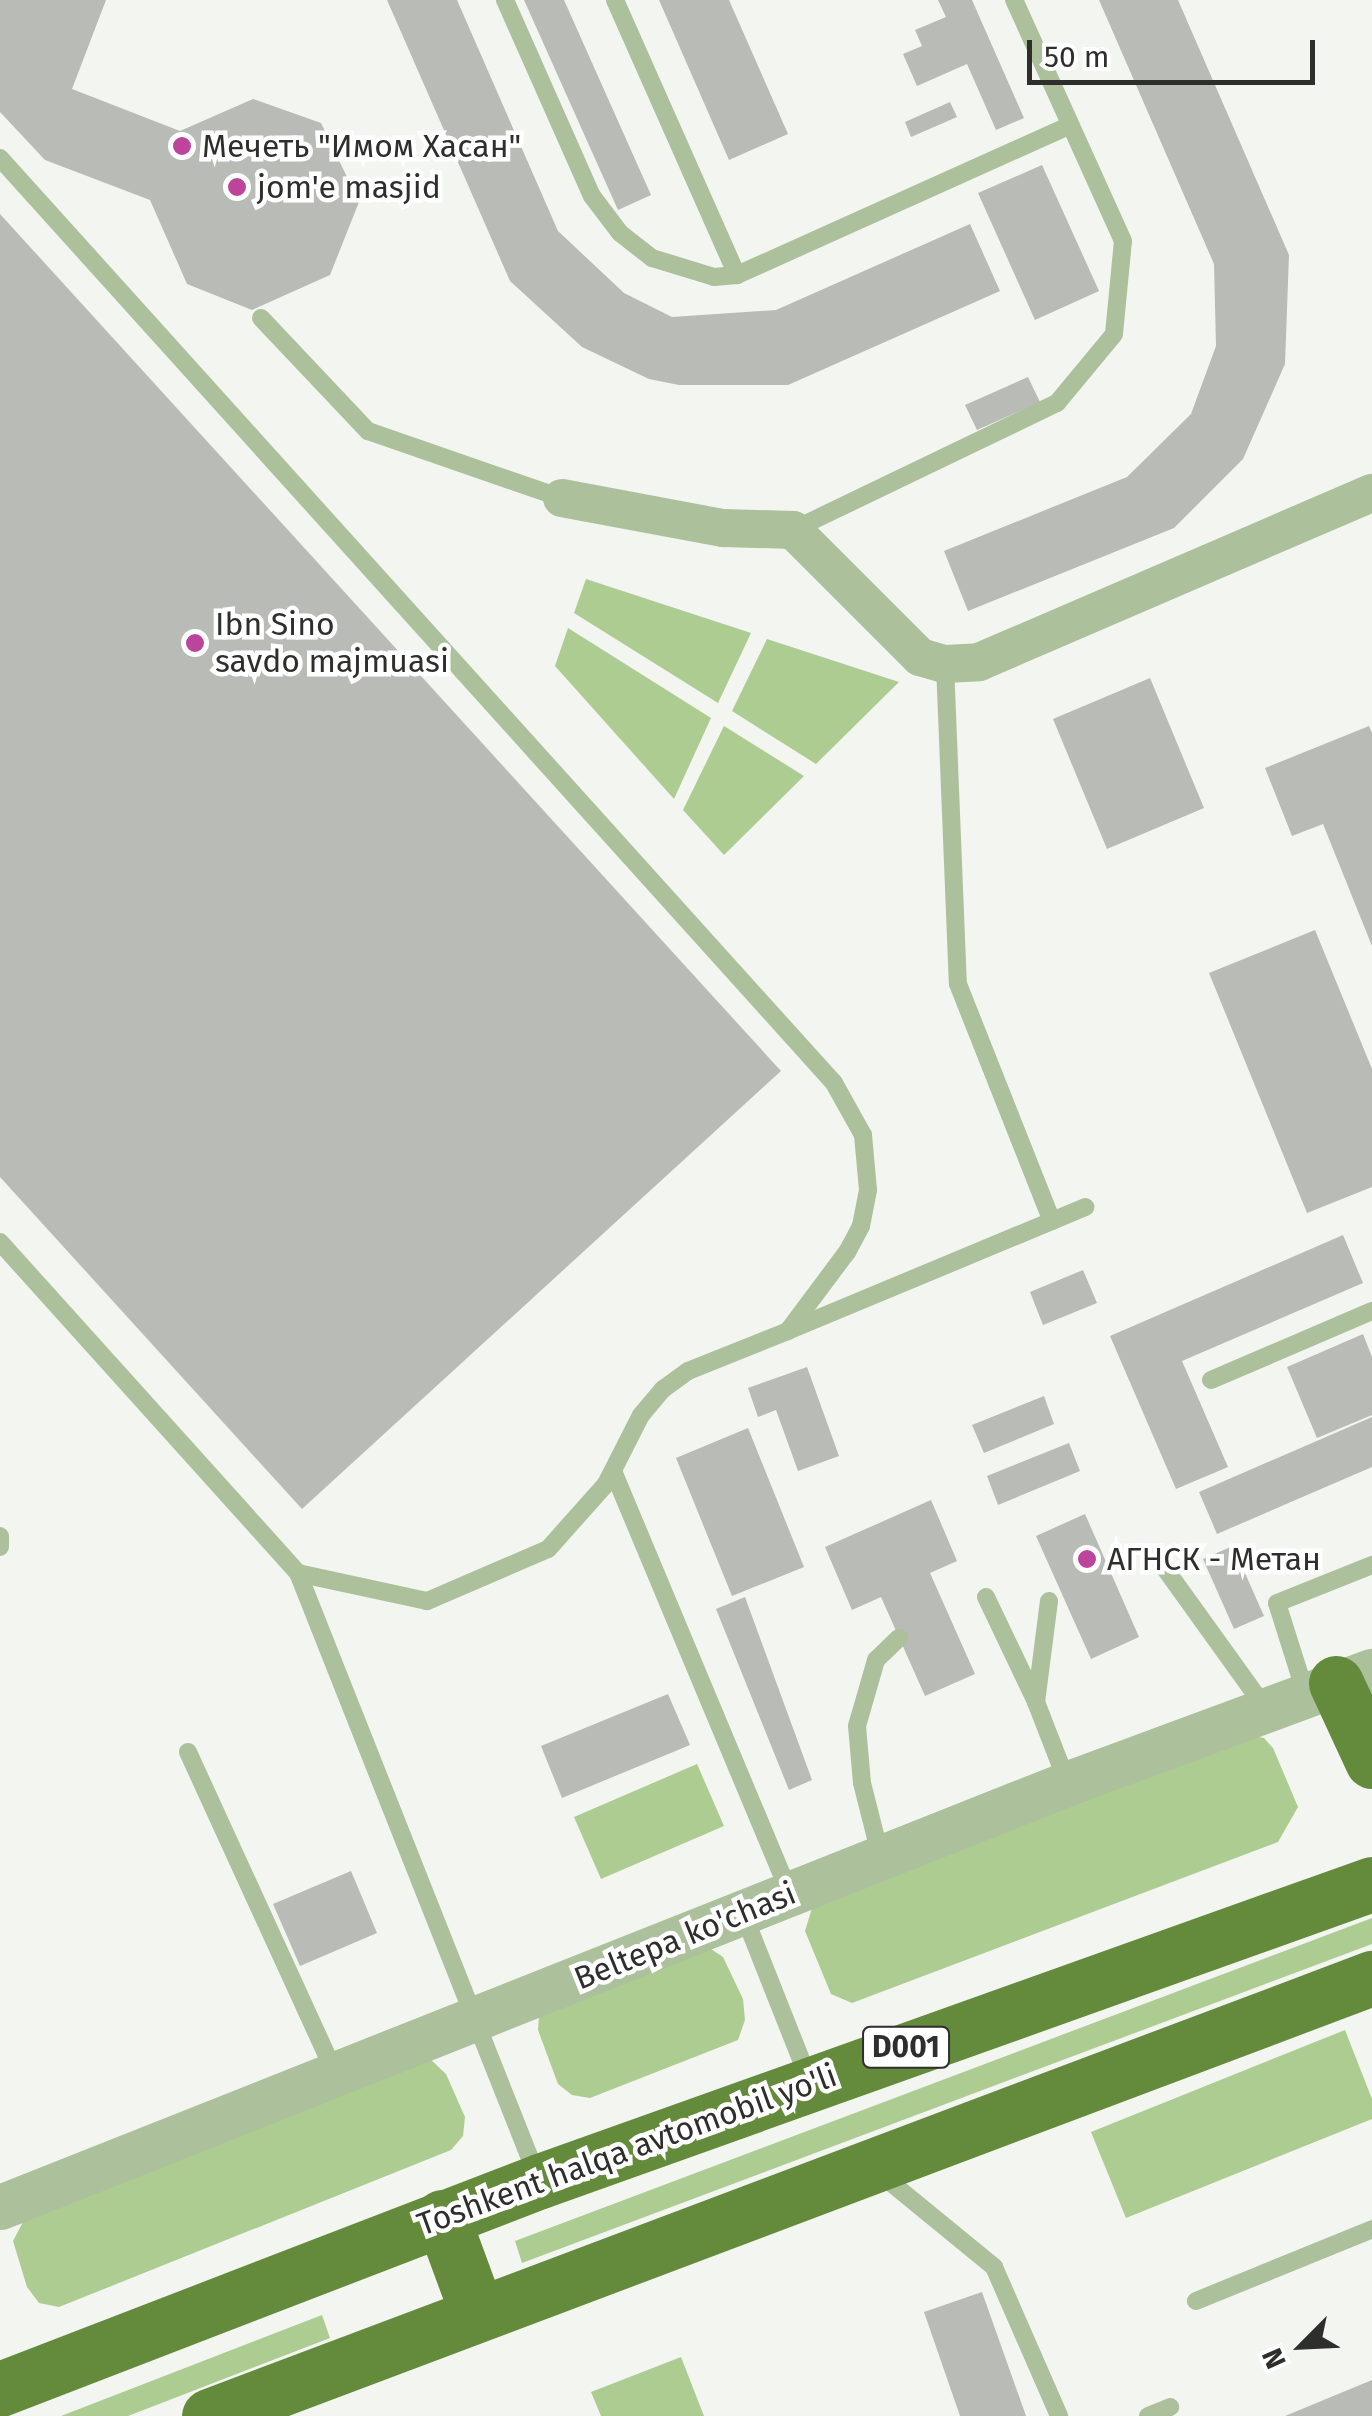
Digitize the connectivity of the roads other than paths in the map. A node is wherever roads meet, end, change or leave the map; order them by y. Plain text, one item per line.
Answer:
1 (505, 0) edge
2 (615, 0) edge
3 (1014, 0) edge
4 (1070, 126) junction
5 (0, 158) edge
6 (737, 275) junction
7 (261, 318) dead end
8 (1372, 494) edge
9 (562, 498) joint
10 (794, 530) junction
11 (945, 664) junction
12 (1085, 1207) dead end
13 (1052, 1221) junction
14 (0, 1242) edge
15 (1372, 1311) edge
16 (788, 1331) junction
17 (1212, 1380) dead end
18 (612, 1471) junction
19 (0, 1536) edge
20 (0, 1547) edge
21 (1156, 1556) dead end
22 (1372, 1564) edge
23 (298, 1573) junction
24 (986, 1598) dead end
25 (1049, 1601) dead end
26 (899, 1638) dead end
27 (1320, 1690) edge
28 (1036, 1702) junction
29 (188, 1752) dead end
30 (1372, 1761) edge
31 (1074, 1781) junction
32 (881, 1859) junction
33 (1372, 1884) edge
34 (790, 1894) junction
35 (743, 1913) junction
36 (1372, 1978) edge
37 (474, 2020) junction
38 (336, 2074) junction
39 (810, 2082) junction
40 (870, 2165) junction
41 (540, 2181) junction
42 (0, 2206) edge
43 (442, 2217) junction
44 (1372, 2229) edge
45 (1196, 2300) dead end
46 (478, 2312) junction
47 (0, 2390) edge
48 (1170, 2407) dead end
49 (209, 2416) edge
50 (1059, 2416) edge
51 (1148, 2416) edge

1 - 6 lane
2 - 6 lane
3 - 4 lane
4 - 6 lane
4 - 10 lane
5 - 16 lane
7 - 9 lane
8 - 11 street
9 - 10 street
10 - 11 street
11 - 13 lane
12 - 13 lane
13 - 16 lane
14 - 23 lane
15 - 17 lane
16 - 18 lane
18 - 23 lane
18 - 34 lane
19 - 20 lane
21 - 27 lane
22 - 27 lane
23 - 37 lane
24 - 28 lane
25 - 28 lane
26 - 32 lane
27 - 30 highway
27 - 31 street, Beltepa ko'chasi
28 - 31 lane
29 - 38 lane
31 - 32 street, Beltepa ko'chasi
32 - 34 street, Beltepa ko'chasi
33 - 39 highway, Toshkent halqa avtomobil yo'li / D001
34 - 35 street, Beltepa ko'chasi
35 - 37 street, Beltepa ko'chasi
35 - 39 lane
36 - 40 highway
37 - 38 street, Beltepa ko'chasi
37 - 41 lane
38 - 42 street, Beltepa ko'chasi
39 - 41 highway, Toshkent halqa avtomobil yo'li / D001
40 - 46 highway
40 - 50 lane
41 - 43 highway, Toshkent halqa avtomobil yo'li / D001
43 - 46 highway
43 - 47 highway, Toshkent halqa avtomobil yo'li / D001
44 - 45 lane
46 - 49 highway
48 - 51 lane

